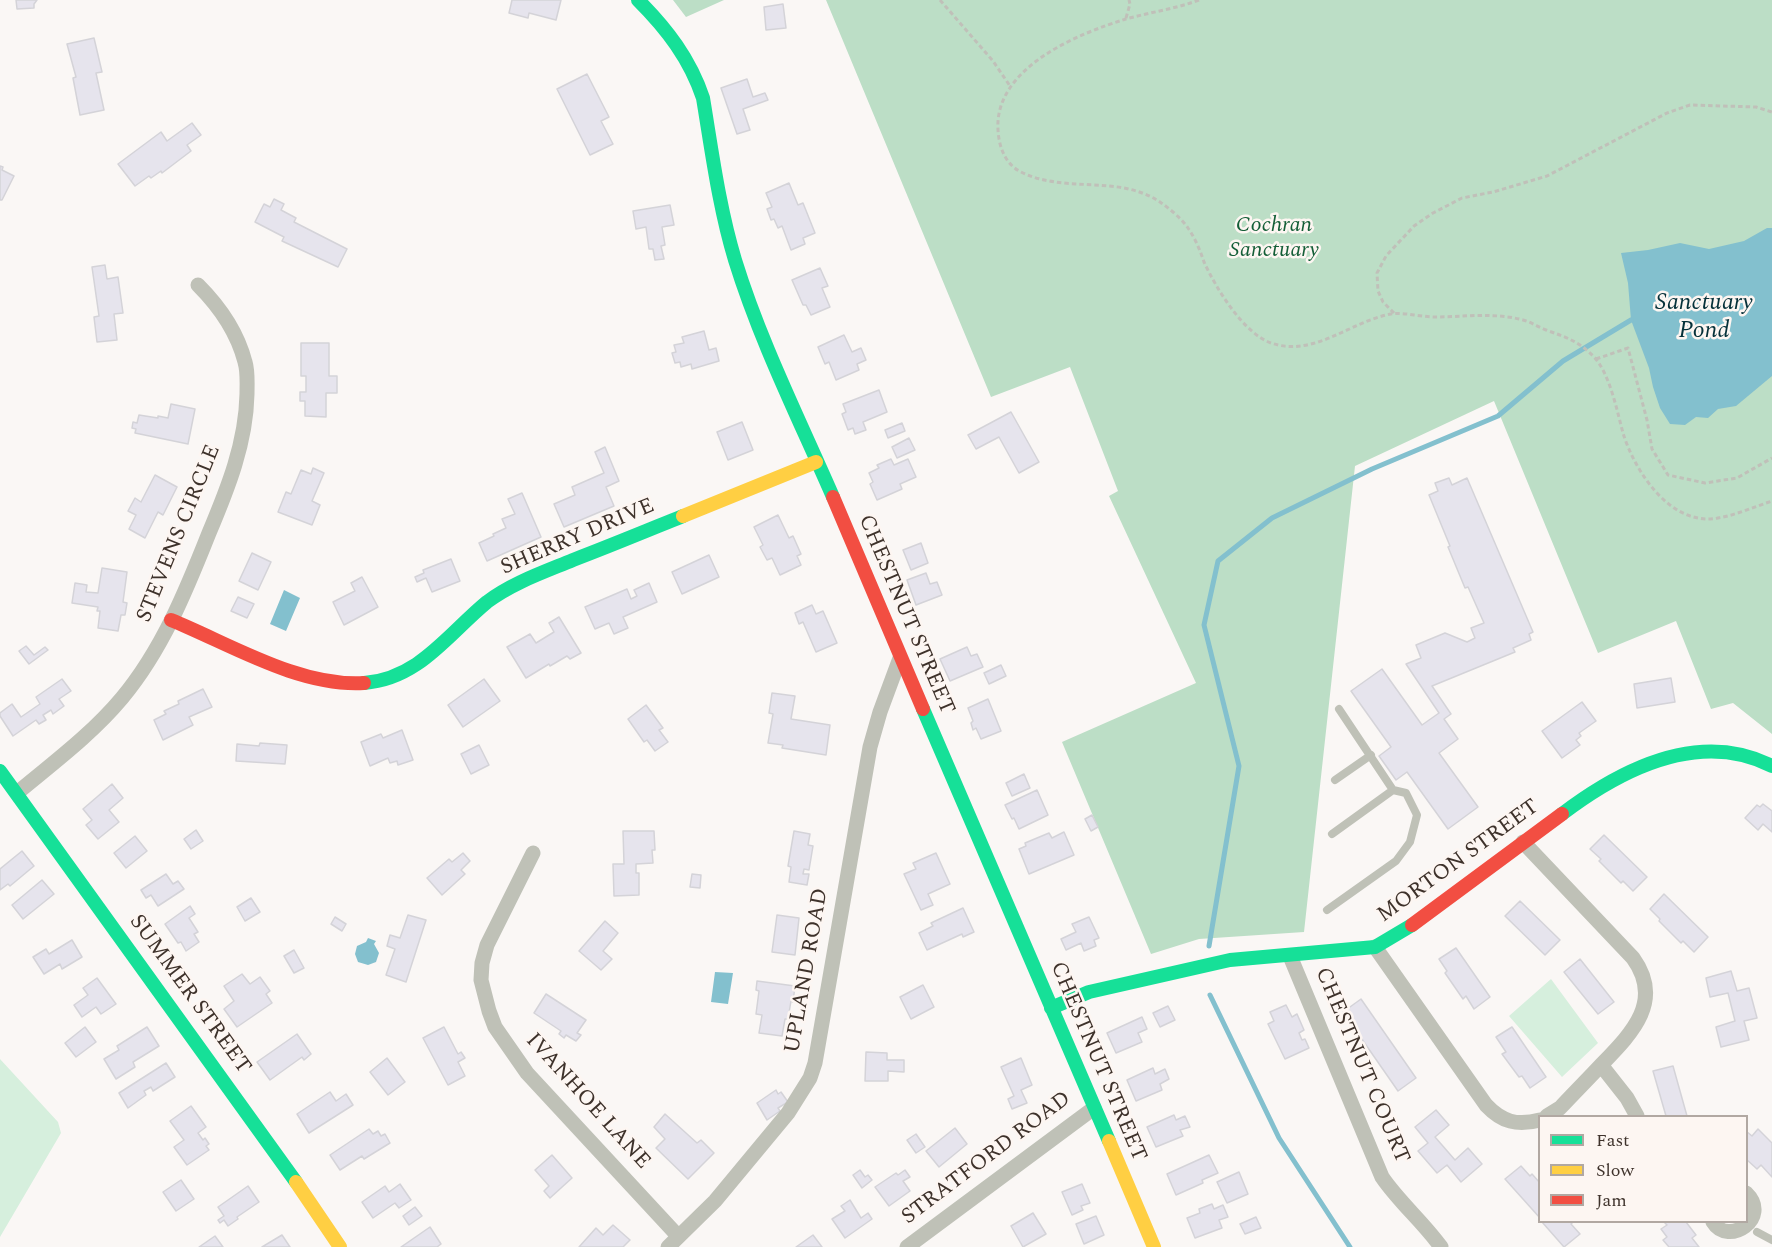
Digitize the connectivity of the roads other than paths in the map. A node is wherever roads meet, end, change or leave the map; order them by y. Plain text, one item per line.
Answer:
1 (638, 0) edge
2 (198, 285) dead end
3 (816, 462) junction
4 (171, 620) junction
5 (900, 657) junction
6 (1339, 709) dead end
7 (1371, 755) junction
8 (1772, 766) edge
9 (0, 771) edge
10 (1335, 780) dead end
11 (1393, 790) junction
12 (17, 793) junction
13 (1332, 834) dead end
14 (1523, 842) junction
15 (533, 853) dead end
16 (1327, 910) dead end
17 (1375, 946) junction
18 (1290, 956) junction
19 (1051, 1008) junction
20 (1602, 1065) junction
21 (1094, 1108) junction
22 (1549, 1115) edge
23 (1636, 1115) edge
24 (1538, 1120) edge
25 (1748, 1195) edge
26 (1714, 1223) edge
27 (1757, 1232) junction
28 (1772, 1240) edge
29 (673, 1242) edge
30 (340, 1247) edge
31 (907, 1247) edge
32 (1154, 1247) edge
33 (1441, 1247) edge

1 - 3 street, CHESTNUT STREET
2 - 4 street, STEVENS CIRCLE
3 - 4 street, SHERRY DRIVE
3 - 5 street, CHESTNUT STREET
4 - 12 street, STEVENS CIRCLE
5 - 19 street, CHESTNUT STREET
5 - 29 street, UPLAND ROAD
6 - 7 lane
7 - 10 lane
7 - 11 lane
8 - 14 street, MORTON STREET
9 - 12 street, SUMMER STREET
11 - 13 lane
11 - 16 lane
12 - 30 street, SUMMER STREET
14 - 17 street, MORTON STREET
14 - 20 street
15 - 29 street, IVANHOE LANE
17 - 18 street, MORTON STREET
17 - 24 street
18 - 19 street, MORTON STREET
18 - 33 street, CHESTNUT COURT
19 - 21 street, CHESTNUT STREET
20 - 22 street
20 - 23 street
21 - 31 street, STRATFORD ROAD
21 - 32 street, CHESTNUT STREET
25 - 27 street
26 - 27 street
27 - 28 lane

